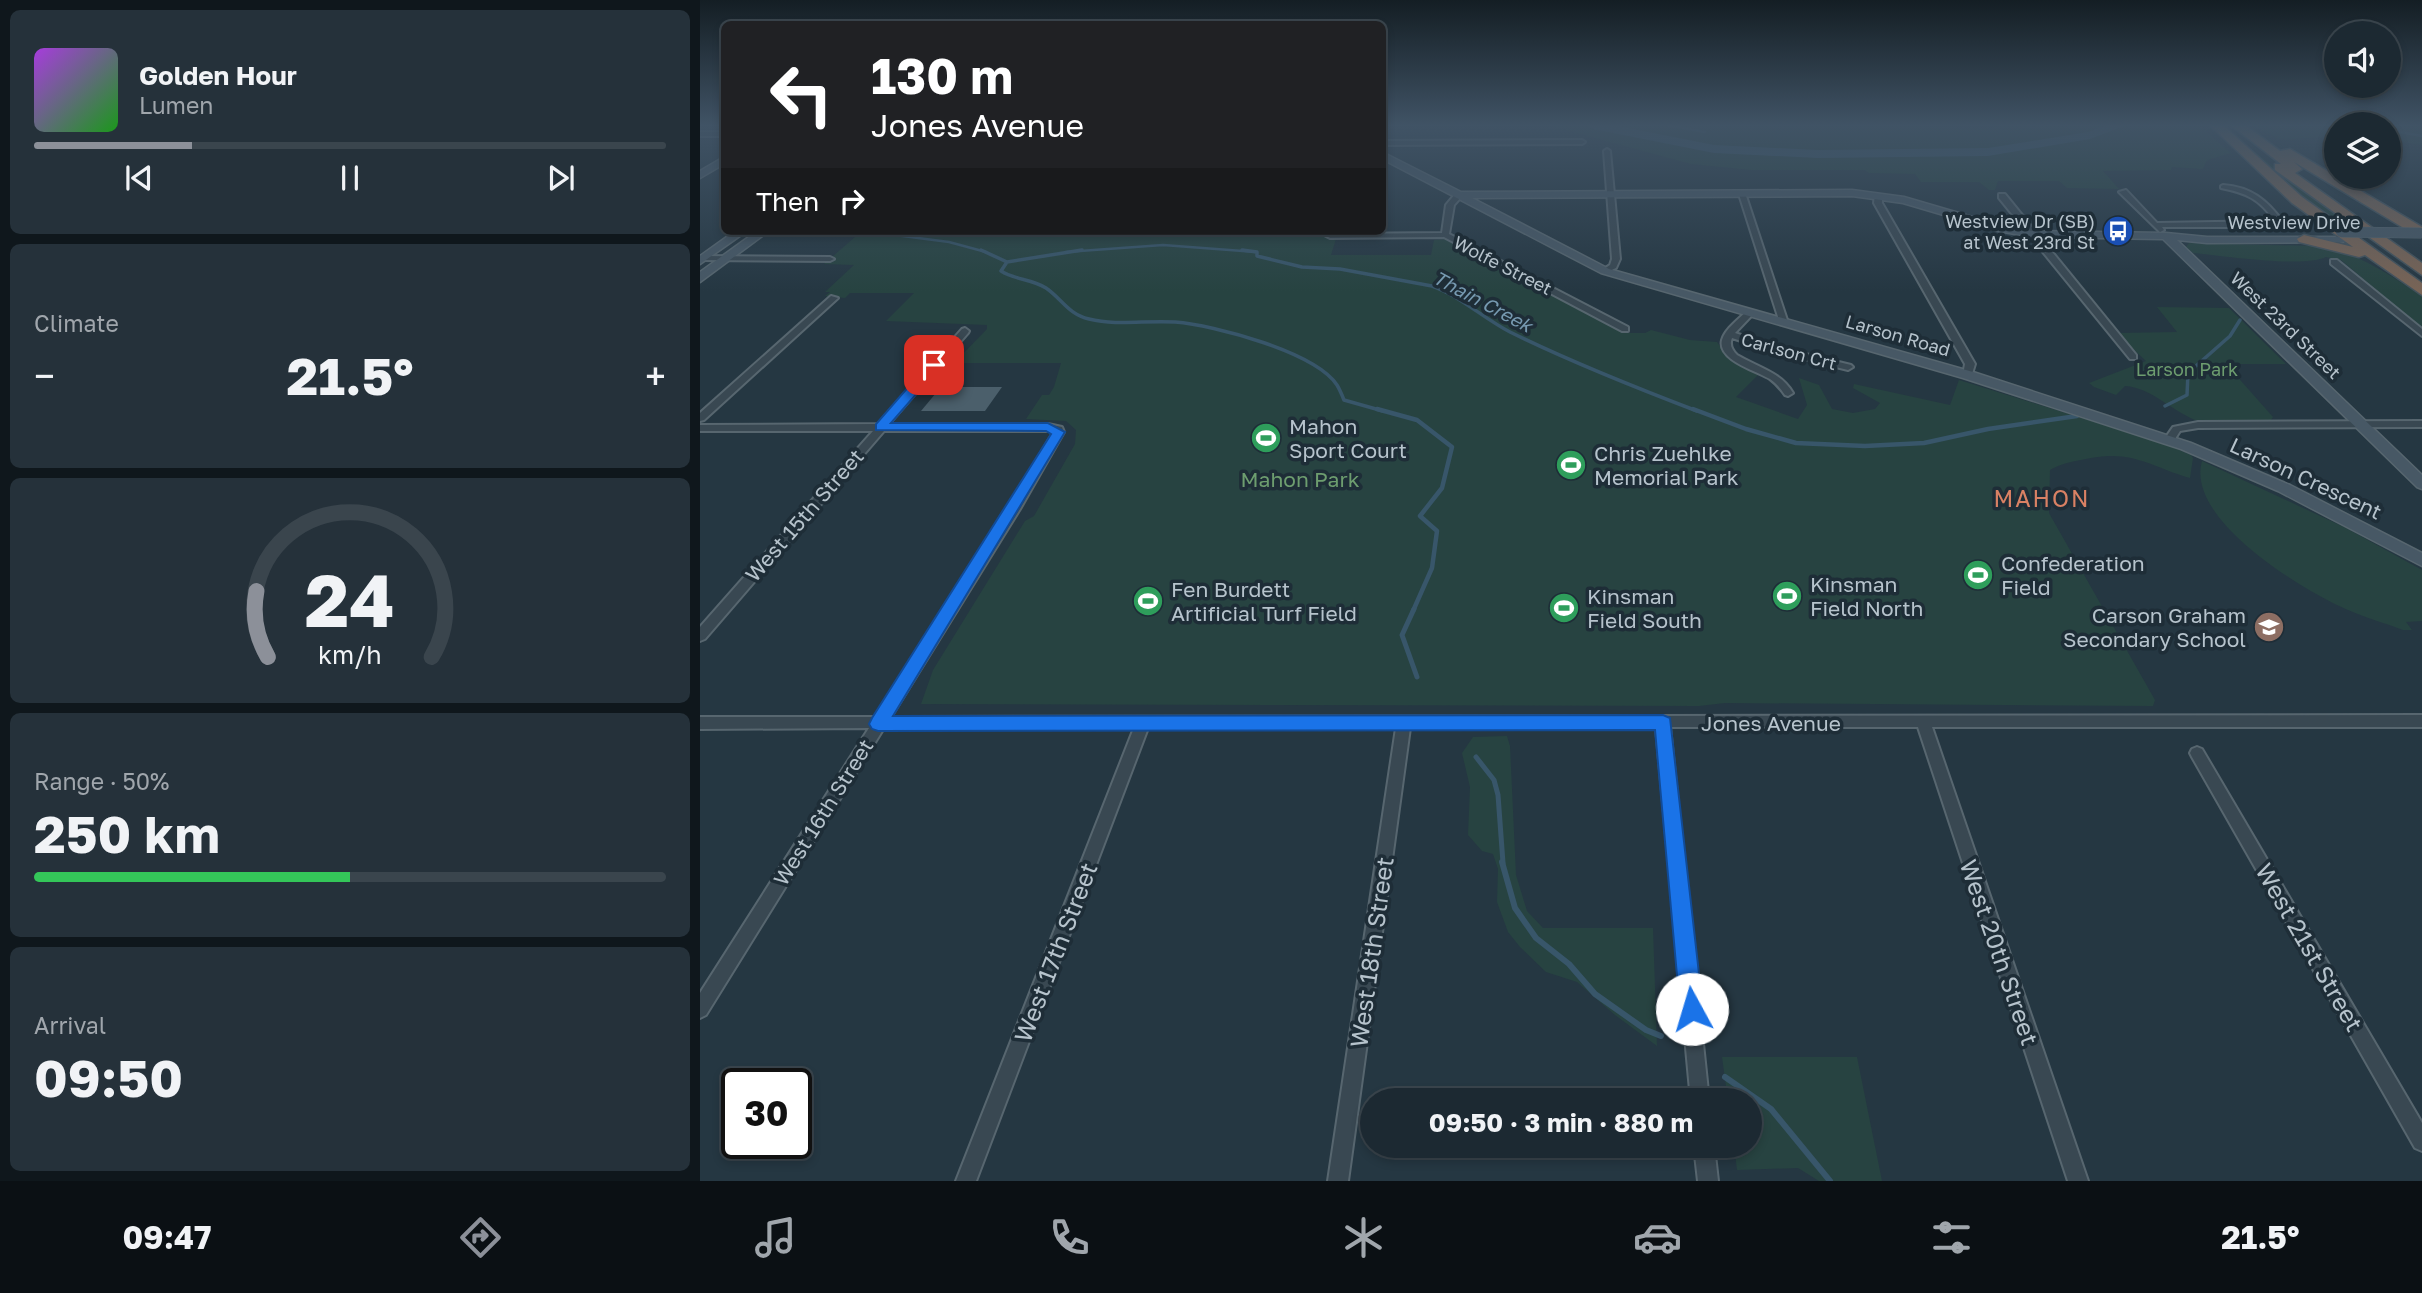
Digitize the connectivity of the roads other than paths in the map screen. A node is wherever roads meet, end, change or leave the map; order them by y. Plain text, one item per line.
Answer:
1 (1430, 180) edge
2 (1608, 180) edge
3 (2280, 180) edge
4 (2303, 180) edge
5 (2311, 180) edge
6 (2333, 180) edge
7 (2223, 187) dead end
8 (2123, 192) dead end
9 (1609, 193) junction
10 (1741, 193) junction
11 (1459, 195) junction
12 (1878, 196) junction
13 (2002, 196) dead end
14 (2297, 200) junction
15 (2155, 225) junction
16 (2422, 233) edge
17 (1386, 234) edge
18 (2032, 234) junction
19 (736, 235) edge
20 (759, 235) edge
21 (1445, 235) junction
22 (2166, 236) junction
23 (2298, 236) junction
24 (2345, 236) junction
25 (2422, 239) edge
26 (2422, 255) edge
27 (727, 258) junction
28 (701, 259) edge
29 (830, 259) dead end
30 (2334, 262) dead end
31 (2384, 265) junction
32 (2422, 270) edge
33 (1605, 271) junction
34 (700, 278) edge
35 (2422, 290) edge
36 (834, 299) dead end
37 (1750, 313) junction
38 (1784, 323) junction
39 (1625, 329) dead end
40 (965, 331) dead end
41 (2422, 332) edge
42 (1731, 335) junction
43 (2133, 357) dead end
44 (1848, 367) dead end
45 (1968, 375) junction
46 (1788, 393) dead end
47 (700, 418) edge
48 (2422, 424) edge
49 (2361, 425) junction
50 (880, 427) junction
51 (700, 428) edge
52 (2169, 440) junction
53 (2422, 484) edge
54 (2422, 560) edge
55 (700, 636) edge
56 (2422, 721) edge
57 (700, 723) edge
58 (1143, 723) junction
59 (1404, 723) junction
60 (1663, 723) junction
61 (1924, 723) junction
62 (878, 724) junction
63 (2197, 753) dead end
64 (700, 1009) edge
65 (1699, 1088) edge
66 (2422, 1141) edge
67 (1705, 1158) edge
68 (966, 1181) edge
69 (1338, 1181) edge
70 (1708, 1181) edge
71 (2078, 1181) edge

1 - 11 main road, Larson Road
2 - 9 street
3 - 14 highway
4 - 32 highway
5 - 26 highway
6 - 16 highway
7 - 15 street
8 - 15 street, West 23rd Street
9 - 10 main road, Westview Drive
9 - 11 main road, Westview Drive
9 - 33 street
10 - 12 main road, Westview Drive
10 - 38 street
11 - 21 street
11 - 33 main road, Larson Road
12 - 18 main road, Westview Drive
12 - 45 street
13 - 18 street
14 - 23 highway
14 - 24 highway
15 - 22 street, West 23rd Street
16 - 24 main road, Westview Drive, bridge
17 - 21 street, Wolfe Street
18 - 22 main road, Westview Drive
18 - 43 street
19 - 28 main road
20 - 27 main road
21 - 39 street, Wolfe Street
22 - 23 main road, Westview Drive
22 - 49 main road, West 23rd Street
23 - 24 main road, Westview Drive
23 - 31 highway
24 - 25 main road, Westview Drive
24 - 31 highway
27 - 28 street
27 - 29 street
27 - 34 main road
30 - 41 street
31 - 35 highway
33 - 37 main road, Larson Road
36 - 47 street
37 - 38 main road, Larson Road
37 - 42 street
38 - 45 main road, Larson Road
40 - 50 street, West 15th Street
42 - 44 street, Carlson Crt
42 - 46 street
45 - 52 main road, Larson Road
48 - 49 street
49 - 52 street
49 - 53 main road, West 23rd Street
50 - 51 street
50 - 55 street, West 15th Street
50 - 62 street, West 16th Street
52 - 54 main road, Larson Crescent
56 - 61 street, Jones Avenue
57 - 62 street, Jones Avenue
58 - 59 street, Jones Avenue
58 - 62 street, Jones Avenue
58 - 68 street, West 17th Street
59 - 60 street, Jones Avenue
59 - 69 street, West 18th Street
60 - 61 street, Jones Avenue
60 - 65 street
61 - 71 street, West 20th Street
62 - 64 street, West 16th Street
63 - 66 street, West 21st Street
67 - 70 street

